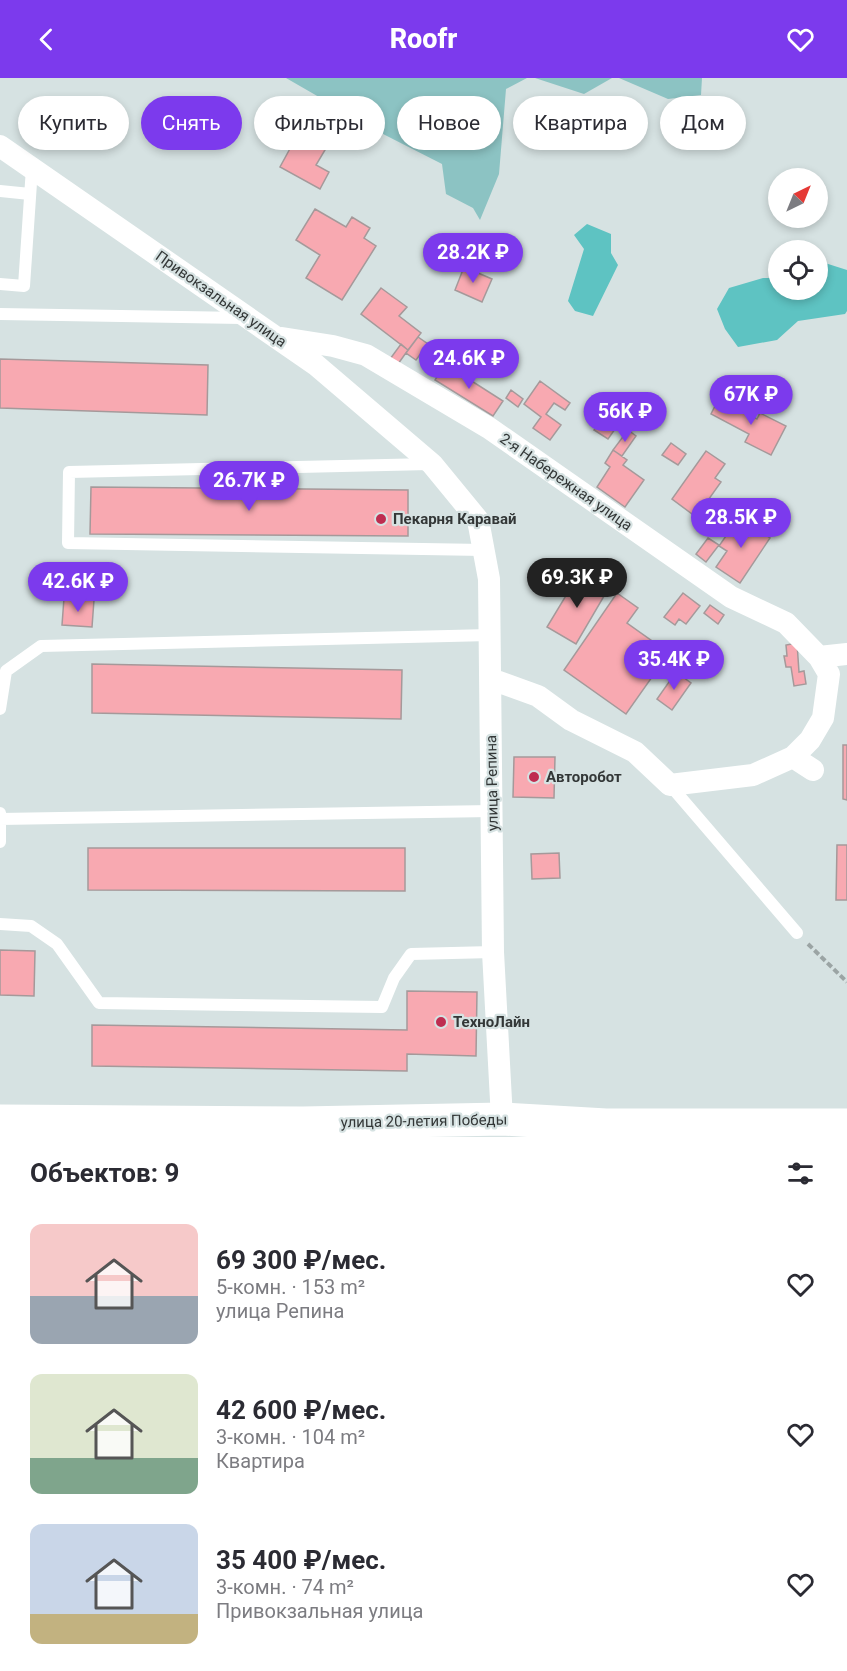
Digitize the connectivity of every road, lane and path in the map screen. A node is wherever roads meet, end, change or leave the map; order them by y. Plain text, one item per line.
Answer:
1 (0, 146) edge
2 (32, 168) junction
3 (0, 191) edge
4 (30, 194) junction
5 (0, 284) edge
6 (0, 314) edge
7 (249, 318) junction
8 (277, 337) junction
9 (432, 464) junction
10 (484, 550) junction
11 (490, 635) junction
12 (847, 654) edge
13 (824, 665) junction
14 (491, 679) junction
15 (0, 709) edge
16 (793, 757) junction
17 (813, 770) dead end
18 (670, 785) junction
19 (492, 811) junction
20 (0, 812) edge
21 (0, 819) edge
22 (0, 842) edge
23 (0, 924) edge
24 (797, 933) joint
25 (493, 952) junction
26 (847, 982) edge
27 (502, 1119) junction
28 (0, 1121) edge
29 (847, 1125) edge
30 (606, 1131) edge

1 - 2 street, Привокзальная улица
2 - 4 lane
2 - 7 street, Привокзальная улица
3 - 4 lane
4 - 5 lane
6 - 7 lane
7 - 8 street, Привокзальная улица
8 - 9 street, Привокзальная улица
8 - 13 street, 2-я Набережная улица
9 - 10 street, улица Репина
9 - 10 lane
10 - 11 street, улица Репина
11 - 14 street, улица Репина
11 - 15 lane
12 - 13 street
13 - 16 street
14 - 18 street
14 - 19 street, улица Репина
16 - 17 street
16 - 18 street
18 - 24 lane
19 - 21 lane
19 - 25 street, улица Репина
20 - 21 lane
21 - 22 lane
23 - 25 lane
24 - 26 path
25 - 27 street, улица Репина
27 - 28 main road, улица 20-летия Победы
27 - 30 main road, улица 20-летия Победы
29 - 30 main road, улица 20-летия Победы

